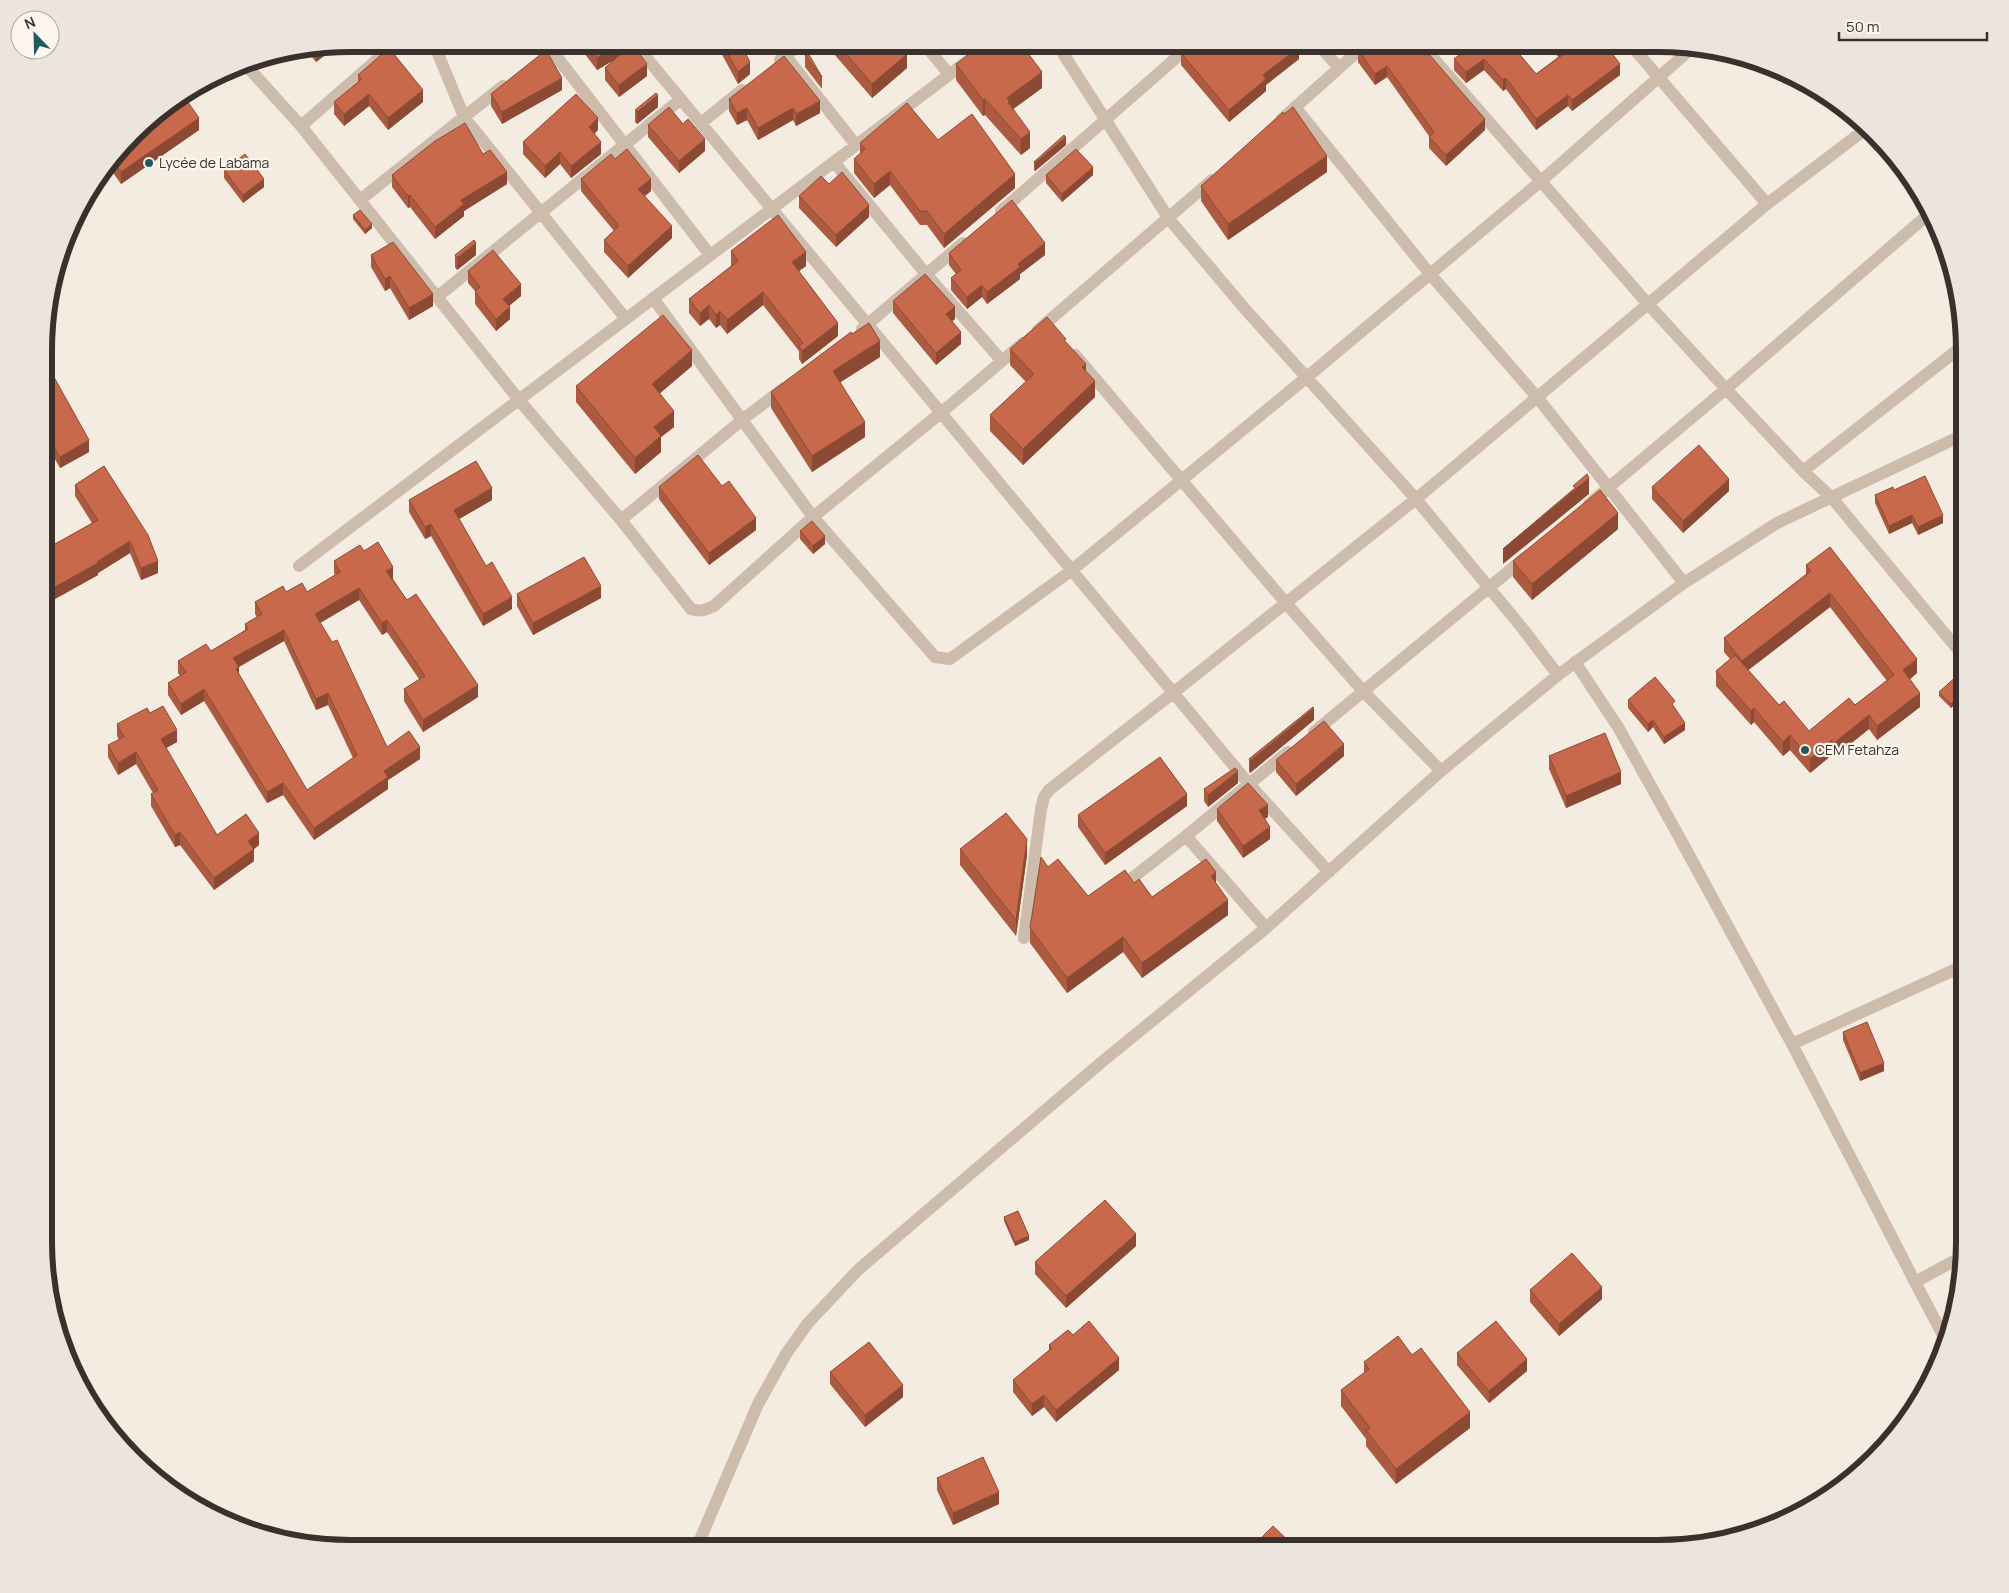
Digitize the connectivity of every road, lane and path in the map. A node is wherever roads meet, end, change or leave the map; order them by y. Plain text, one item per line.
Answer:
1 (387, 52) edge
2 (437, 52) edge
3 (551, 52) edge
4 (642, 52) edge
5 (783, 52) edge
6 (791, 52) edge
7 (931, 52) edge
8 (979, 52) edge
9 (1061, 52) edge
10 (1183, 52) edge
11 (1325, 52) edge
12 (1357, 52) edge
13 (1428, 52) edge
14 (1637, 52) edge
15 (1685, 54) edge
16 (786, 56) junction
17 (770, 68) edge
18 (1339, 68) junction
19 (250, 70) edge
20 (949, 74) junction
21 (1659, 77) junction
22 (511, 80) edge
23 (755, 80) edge
24 (681, 99) junction
25 (1295, 107) junction
26 (464, 117) junction
27 (1106, 121) junction
28 (701, 122) junction
29 (301, 126) junction
30 (1273, 127) edge
31 (1861, 132) edge
32 (856, 145) junction
33 (625, 146) junction
34 (834, 162) junction
35 (1221, 173) edge
36 (1540, 182) junction
37 (360, 200) junction
38 (1767, 204) junction
39 (773, 208) junction
40 (541, 213) junction
41 (994, 217) edge
42 (1925, 217) edge
43 (1169, 219) junction
44 (971, 236) edge
45 (710, 255) junction
46 (926, 274) junction
47 (1430, 274) junction
48 (437, 297) junction
49 (653, 298) junction
50 (1648, 304) junction
51 (626, 319) junction
52 (867, 325) junction
53 (851, 337) edge
54 (1067, 345) edge
55 (1956, 351) edge
56 (1002, 361) junction
57 (1307, 377) junction
58 (796, 379) edge
59 (1726, 389) junction
60 (1538, 397) junction
61 (519, 400) junction
62 (942, 412) junction
63 (742, 420) junction
64 (1956, 438) edge
65 (1803, 471) junction
66 (1183, 479) junction
67 (1610, 487) junction
68 (1832, 498) junction
69 (1416, 499) junction
70 (1580, 512) edge
71 (813, 517) junction
72 (621, 520) junction
73 (1534, 550) edge
74 (299, 566) dead end
75 (1072, 570) junction
76 (1684, 583) junction
77 (1489, 587) junction
78 (1285, 602) junction
79 (1956, 644) edge
80 (1575, 662) junction
81 (1558, 675) junction
82 (1363, 690) junction
83 (1174, 693) junction
84 (1440, 771) junction
85 (1249, 784) junction
86 (1186, 836) junction
87 (1329, 872) junction
88 (1131, 879) edge
89 (1266, 928) junction
90 (1024, 938) dead end
91 (1956, 969) edge
92 (1792, 1044) junction
93 (1956, 1260) edge
94 (1915, 1282) junction
95 (1942, 1335) edge
96 (700, 1540) edge

1 - 29 street
2 - 26 street
3 - 33 street
4 - 24 street
5 - 16 street
6 - 16 street
7 - 20 street
8 - 20 street
9 - 27 street
10 - 27 street
11 - 18 street
12 - 18 street
13 - 36 street
14 - 21 street
15 - 21 street
16 - 17 street
16 - 32 street
18 - 25 street
19 - 29 street
20 - 32 street
21 - 36 street
21 - 38 street
22 - 26 street
23 - 28 street
24 - 28 street
24 - 33 street
25 - 30 street
25 - 47 street
26 - 37 street
26 - 40 street
27 - 41 street
27 - 43 street
28 - 39 street
29 - 37 street
31 - 38 street
32 - 34 street
33 - 40 street
33 - 45 street
34 - 39 street
34 - 46 street
35 - 43 street
36 - 47 street
36 - 50 street
37 - 48 street
38 - 50 street
39 - 45 street
39 - 52 street
40 - 48 street
40 - 51 street
42 - 59 street
43 - 56 street
43 - 57 street
44 - 46 street
45 - 49 street
46 - 52 street
46 - 56 street
47 - 57 street
47 - 60 street
48 - 61 street
49 - 51 street
49 - 63 street
50 - 59 street
50 - 60 street
51 - 61 street
52 - 53 street
52 - 62 street
54 - 66 street
55 - 65 street
56 - 62 street
57 - 66 street
57 - 69 street
58 - 63 street
59 - 65 street
59 - 67 street
60 - 67 street
60 - 69 street
61 - 72 street
61 - 74 street
62 - 71 street
62 - 75 street
63 - 71 street
63 - 72 street
64 - 68 street
65 - 68 street
66 - 75 street
66 - 78 street
67 - 70 street
67 - 76 street
68 - 76 street
68 - 79 street
69 - 77 street
69 - 78 street
71 - 72 street
71 - 75 street
73 - 77 street
75 - 83 street
76 - 80 street
77 - 81 street
77 - 82 street
78 - 82 street
78 - 83 street
80 - 81 street
80 - 92 street
81 - 84 street
82 - 84 street
82 - 85 street
83 - 85 street
83 - 90 street
84 - 87 street
85 - 86 street
85 - 87 street
86 - 88 street
86 - 89 street
87 - 89 street
89 - 96 street
91 - 92 street
92 - 94 street
93 - 94 street
94 - 95 street

